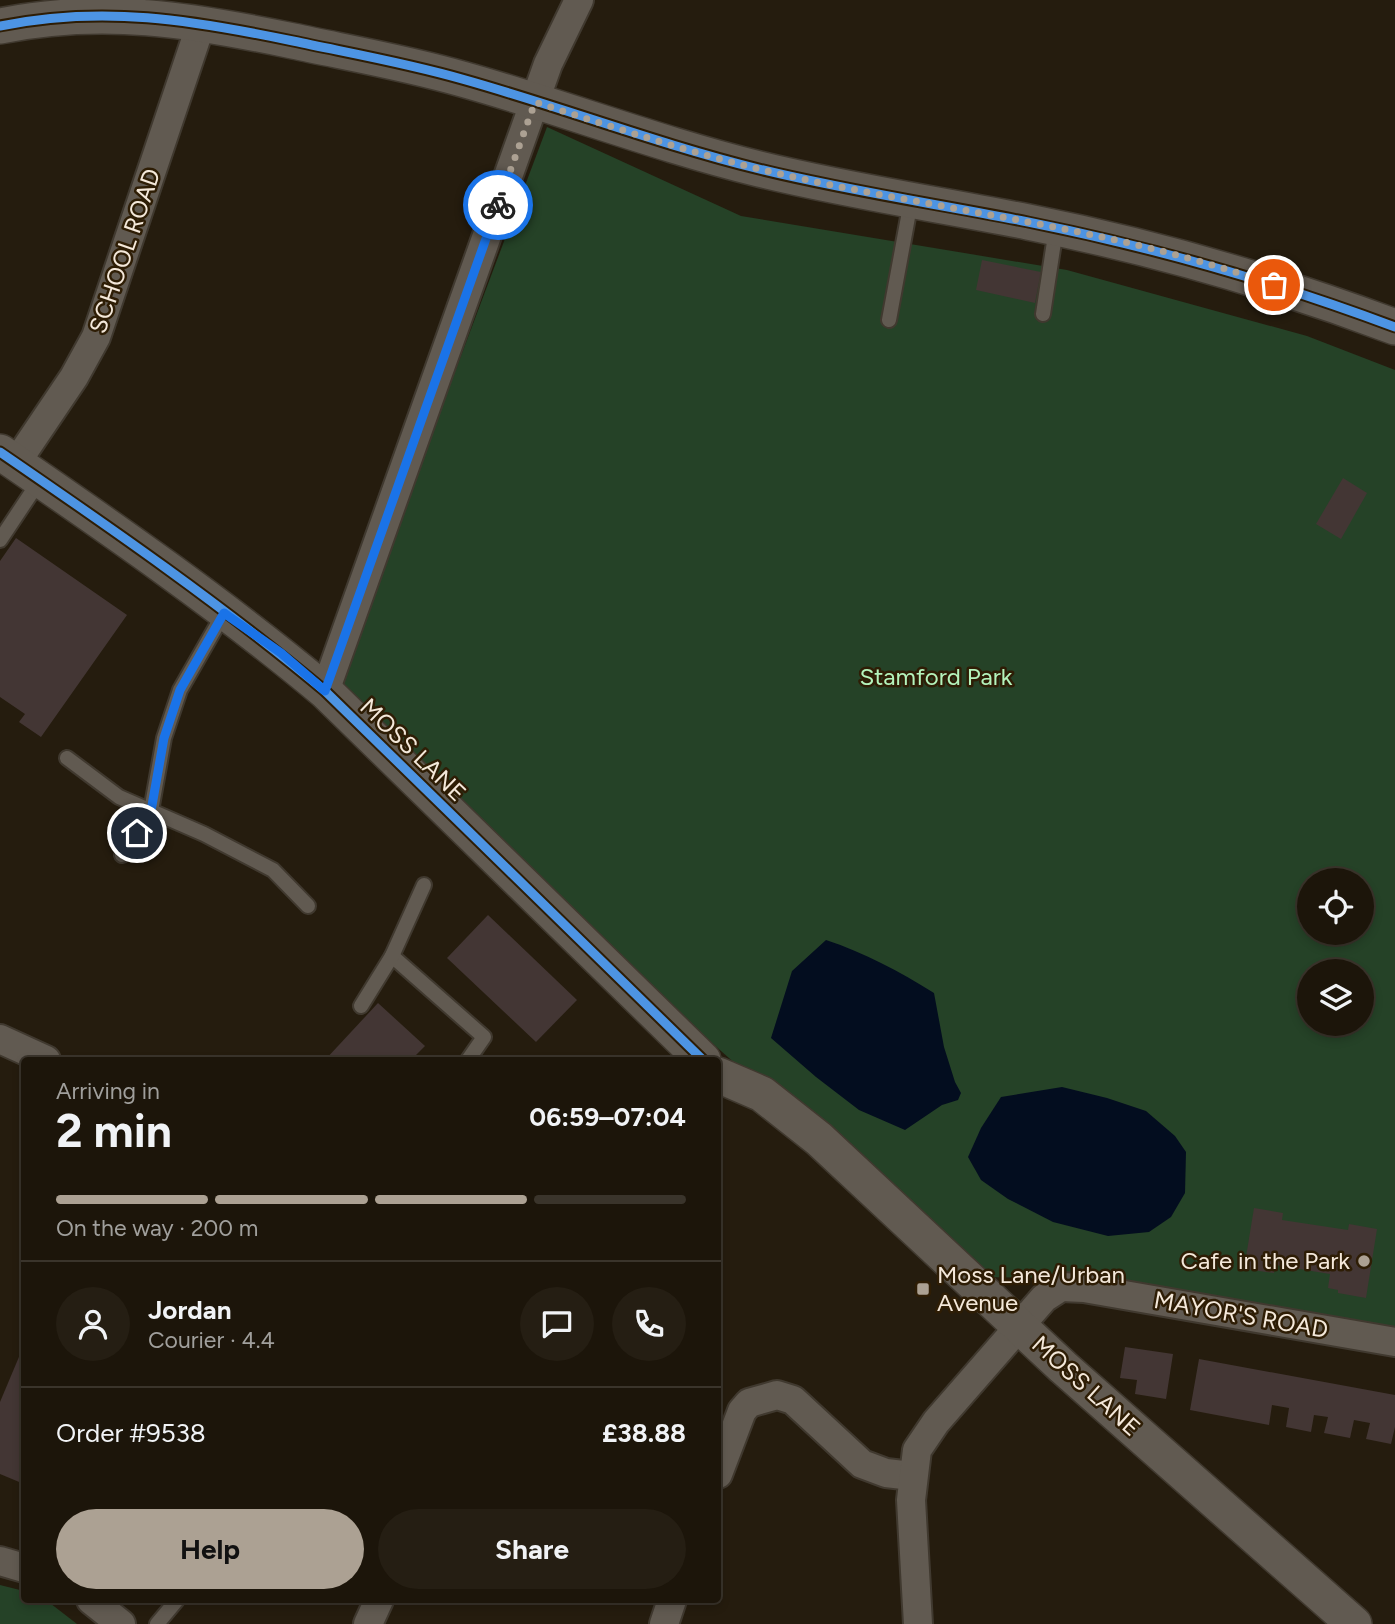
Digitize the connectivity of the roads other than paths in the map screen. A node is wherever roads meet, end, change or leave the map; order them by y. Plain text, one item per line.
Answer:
1 (579, 0) edge
2 (201, 24) junction
3 (0, 26) edge
4 (535, 102) junction
5 (911, 200) junction
6 (1056, 228) junction
7 (1043, 314) dead end
8 (889, 320) dead end
9 (1395, 327) edge
10 (19, 465) edge
11 (0, 540) edge
12 (224, 613) junction
13 (325, 691) junction
14 (67, 758) dead end
15 (151, 811) junction
16 (122, 855) dead end
17 (424, 885) dead end
18 (308, 906) dead end
19 (392, 956) junction
20 (362, 1006) dead end
21 (0, 1039) edge
22 (39, 1057) edge
23 (470, 1057) edge
24 (699, 1057) edge
25 (721, 1075) edge
26 (1019, 1325) junction
27 (1395, 1342) edge
28 (721, 1466) edge
29 (912, 1476) junction
30 (0, 1561) edge
31 (21, 1567) edge
32 (95, 1603) edge
33 (174, 1603) edge
34 (378, 1603) edge
35 (672, 1603) edge
36 (121, 1624) edge
37 (157, 1624) edge
38 (368, 1624) edge
39 (664, 1624) edge
40 (918, 1624) edge
41 (1354, 1624) edge

1 - 4 street
2 - 3 street
2 - 4 street
2 - 10 street, SCHOOL ROAD
4 - 5 street
4 - 13 street
5 - 6 street
5 - 8 lane
6 - 7 lane
6 - 9 street
10 - 11 lane
10 - 12 street, MOSS LANE
12 - 13 street, MOSS LANE
12 - 15 lane
13 - 24 street, MOSS LANE
14 - 15 lane
15 - 16 lane
15 - 18 lane
17 - 19 lane
19 - 20 lane
19 - 23 lane
21 - 22 street
25 - 26 street, MOSS LANE
26 - 27 street, MAYOR'S ROAD
26 - 29 street, MAYOR'S ROAD
26 - 41 street, MOSS LANE
28 - 29 street
29 - 40 street, MAYOR'S ROAD
30 - 31 street
32 - 36 street
33 - 37 lane
34 - 38 street
35 - 39 street

